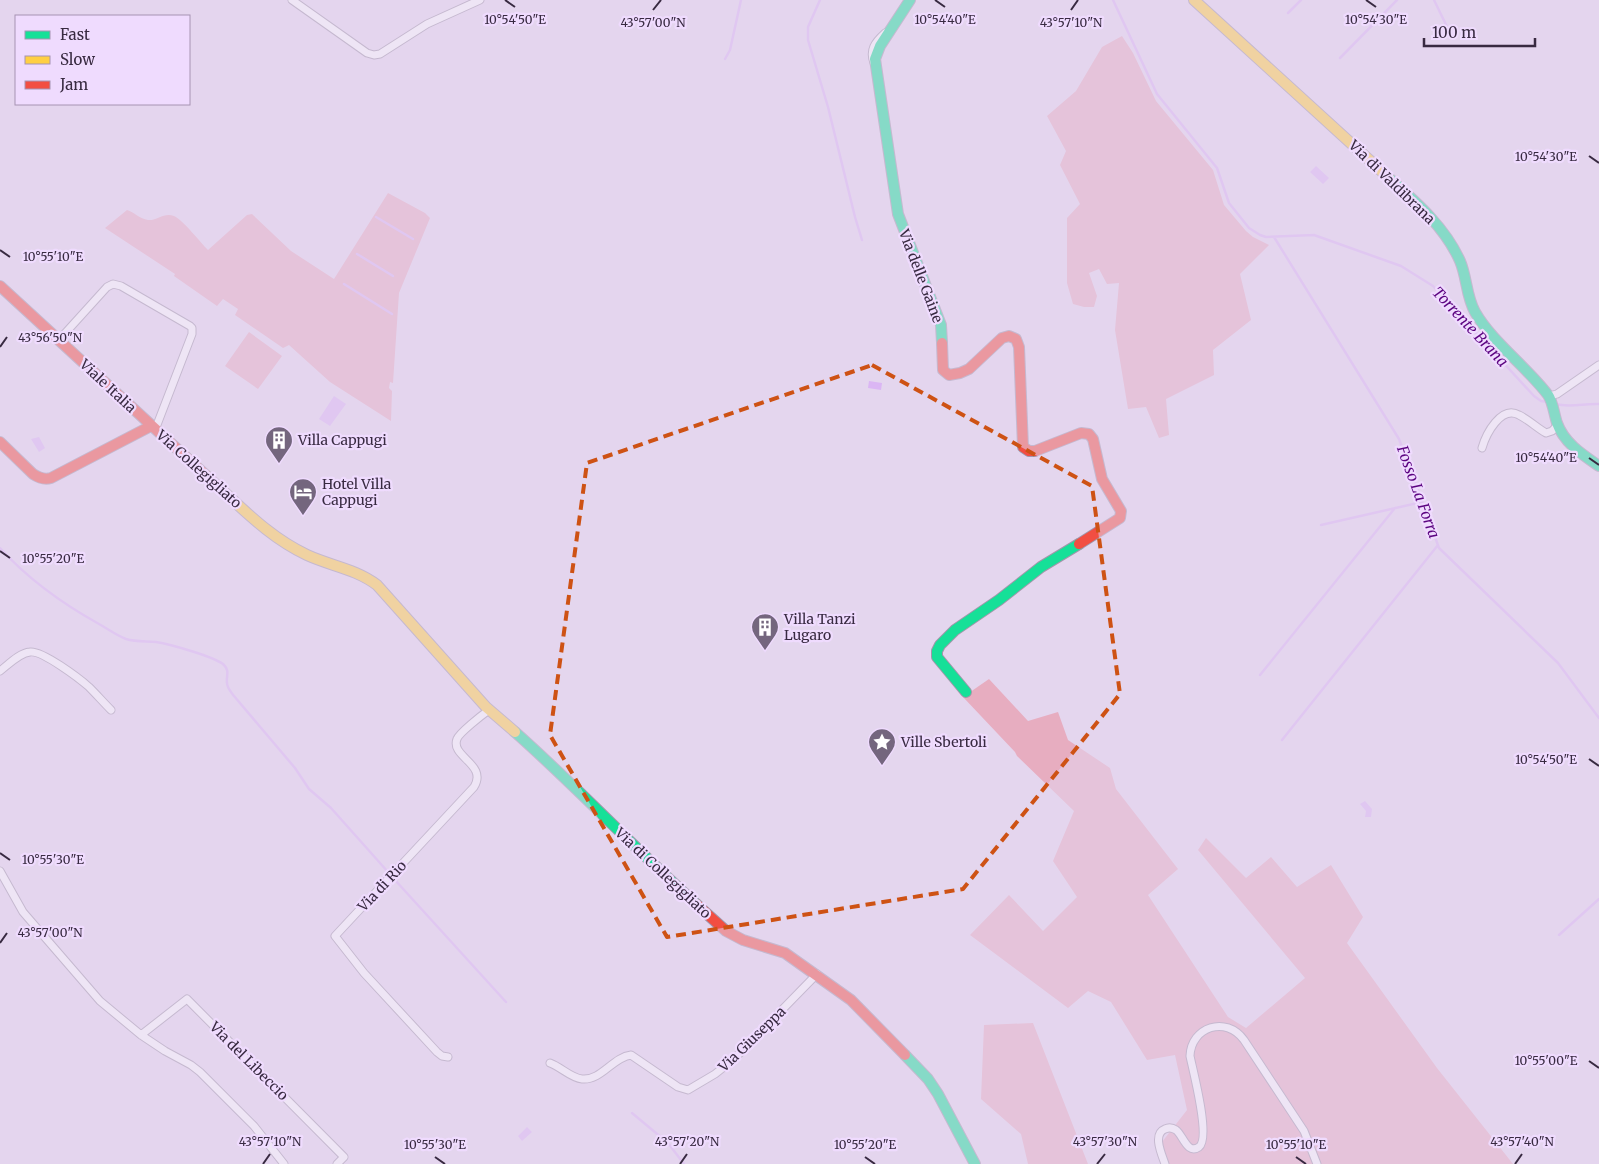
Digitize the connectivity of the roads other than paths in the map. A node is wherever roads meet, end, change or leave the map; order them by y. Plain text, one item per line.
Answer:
1 (292, 0) edge
2 (480, 0) edge
3 (910, 0) edge
4 (1194, 0) edge
5 (0, 286) edge
6 (58, 341) junction
7 (1599, 365) edge
8 (1549, 398) junction
9 (1558, 425) junction
10 (153, 428) junction
11 (0, 442) edge
12 (1482, 448) dead end
13 (1599, 466) edge
14 (350, 569) joint
15 (0, 671) edge
16 (966, 692) dead end
17 (111, 710) dead end
18 (488, 710) junction
19 (0, 871) edge
20 (817, 974) junction
21 (142, 1035) junction
22 (448, 1057) dead end
23 (550, 1063) dead end
24 (284, 1164) edge
25 (337, 1164) edge
26 (975, 1164) edge
27 (1164, 1164) edge
28 (1317, 1164) edge

1 - 2 street
3 - 16 street, Via delle Gaine
4 - 8 street, Via di Valdibrana
5 - 6 street, Viale Italia
6 - 10 street, Viale Italia
6 - 10 street
7 - 8 street
8 - 9 street, Via di Valdibrana
9 - 12 street
9 - 13 street, Via di Valdibrana
10 - 11 street, Via Collegigliato
10 - 14 street, Via Collegigliato
14 - 18 street, Via di Collegigliato
15 - 17 street
18 - 20 street, Via di Collegigliato
18 - 22 street, Via di Rio
19 - 21 street
20 - 23 street, Via Giuseppa
20 - 26 street, Via di Collegigliato
21 - 24 street
21 - 25 street, Via del Libeccio
27 - 28 street

